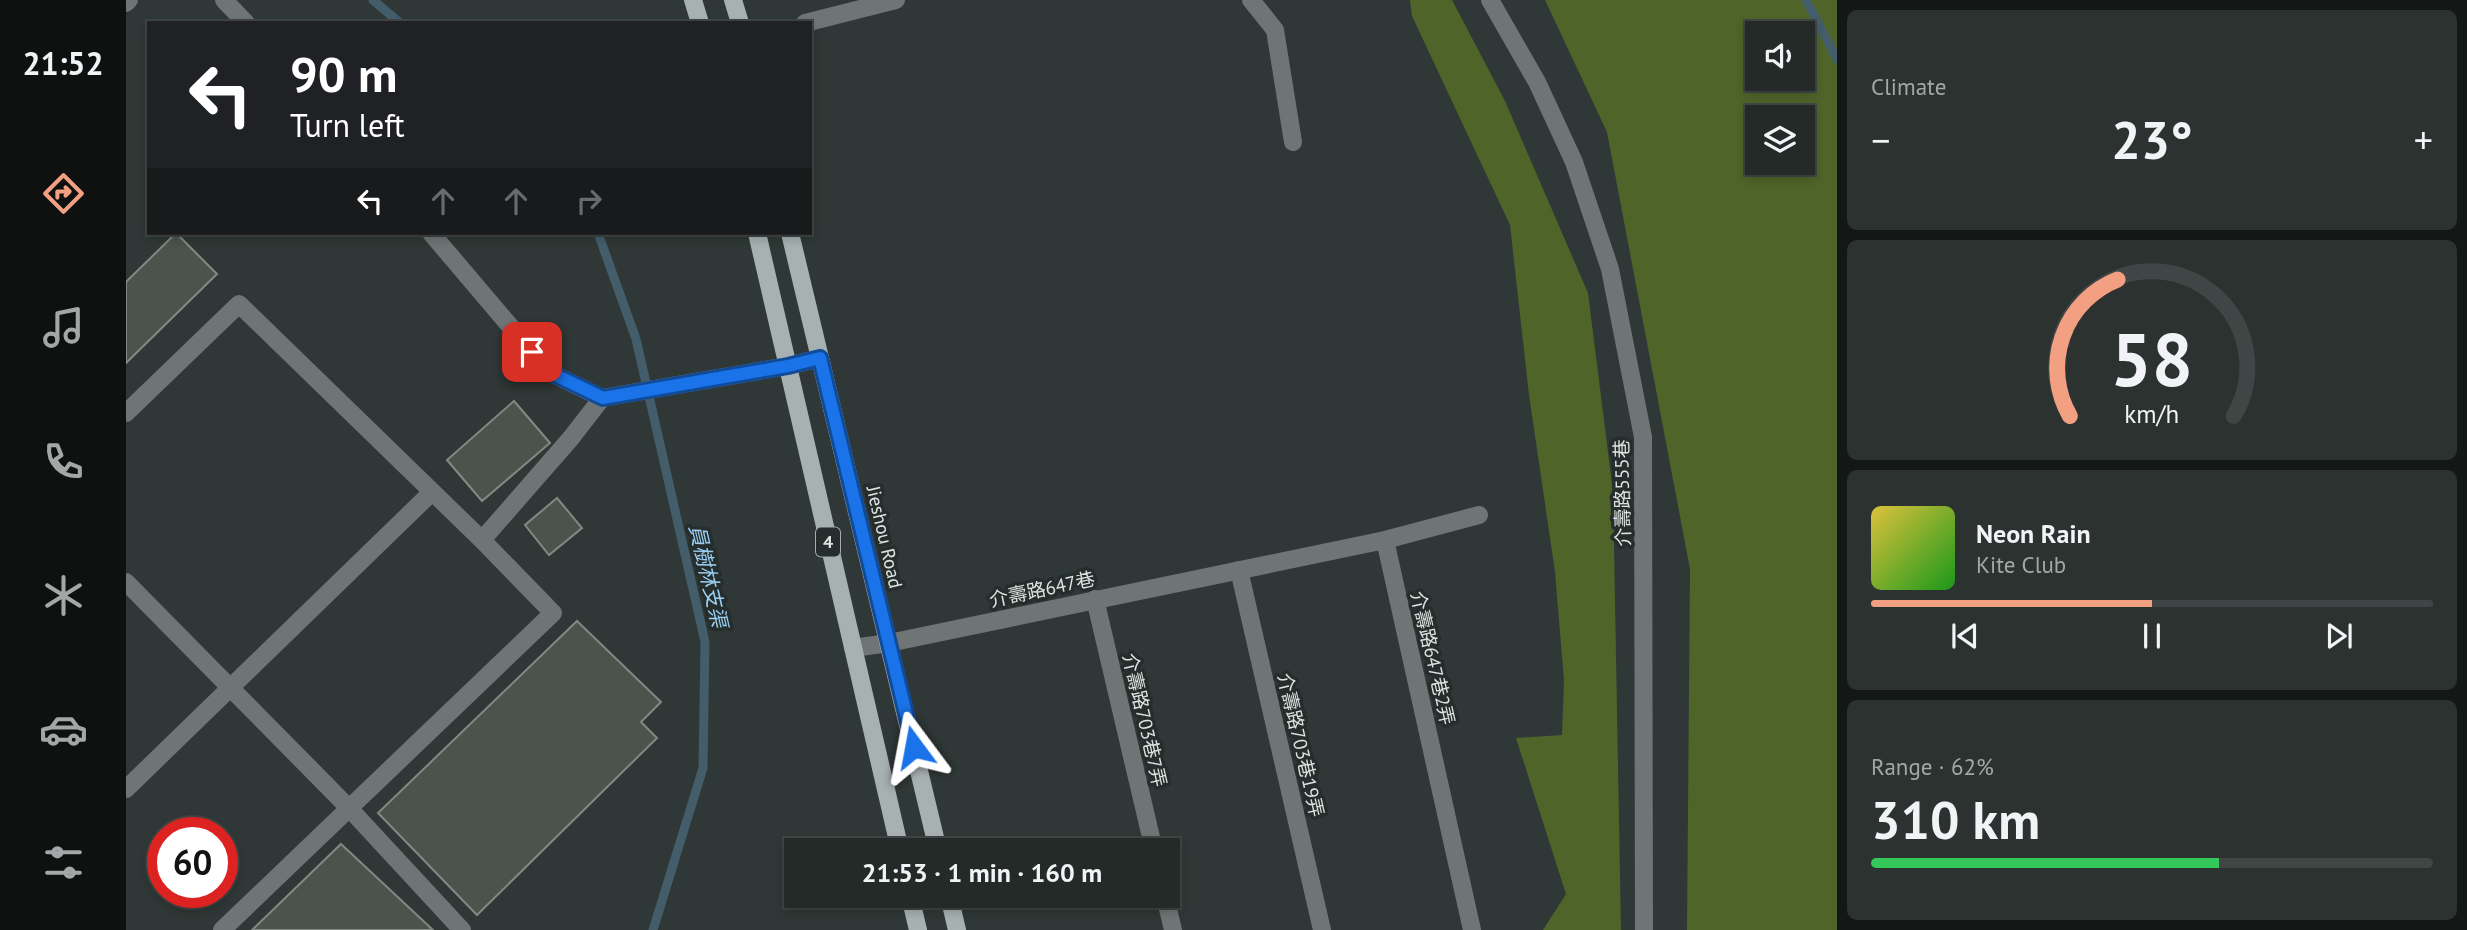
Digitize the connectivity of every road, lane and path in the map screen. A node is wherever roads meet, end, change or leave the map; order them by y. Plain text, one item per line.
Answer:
1 (224, 0) edge
2 (693, 0) edge
3 (733, 0) edge
4 (896, 0) edge
5 (1251, 0) edge
6 (1490, 0) edge
7 (244, 21) edge
8 (699, 21) edge
9 (739, 21) edge
10 (812, 21) edge
11 (1293, 142) dead end
12 (433, 235) edge
13 (757, 235) edge
14 (790, 235) edge
15 (820, 358) junction
16 (788, 366) junction
17 (603, 398) junction
18 (126, 413) edge
19 (432, 492) junction
20 (1479, 515) dead end
21 (482, 540) junction
22 (1385, 540) junction
23 (1239, 570) junction
24 (126, 582) edge
25 (1096, 599) junction
26 (889, 643) junction
27 (853, 648) junction
28 (231, 688) junction
29 (126, 789) edge
30 (349, 808) junction
31 (897, 838) edge
32 (935, 838) edge
33 (1151, 838) edge
34 (913, 908) edge
35 (952, 908) edge
36 (1168, 908) edge
37 (222, 930) edge
38 (462, 930) edge
39 (918, 930) edge
40 (957, 930) edge
41 (1173, 930) edge
42 (1322, 930) edge
43 (1472, 930) edge
44 (1644, 930) edge

1 - 7 street
2 - 8 main road
3 - 9 main road
4 - 10 street
5 - 11 street
6 - 44 street, 介壽路555巷
12 - 17 street
13 - 16 main road, 4
14 - 15 main road, Jieshou Road / 4
15 - 16 street
15 - 26 main road, Jieshou Road / 4
16 - 17 street
16 - 27 main road, 4
17 - 21 street
18 - 19 street
19 - 21 street
19 - 28 street
20 - 22 street
21 - 30 street
22 - 23 street
22 - 43 street, 介壽路647巷2弄
23 - 25 street, 介壽路647巷
23 - 42 street, 介壽路703巷19弄
24 - 28 street
25 - 26 street, 介壽路647巷
25 - 33 street, 介壽路703巷7弄
26 - 27 street, 介壽路647巷
26 - 32 main road, Jieshou Road / 4
27 - 31 main road, 4
28 - 29 street
28 - 30 street
30 - 37 street
30 - 38 street
34 - 39 main road
35 - 40 main road
36 - 41 street

